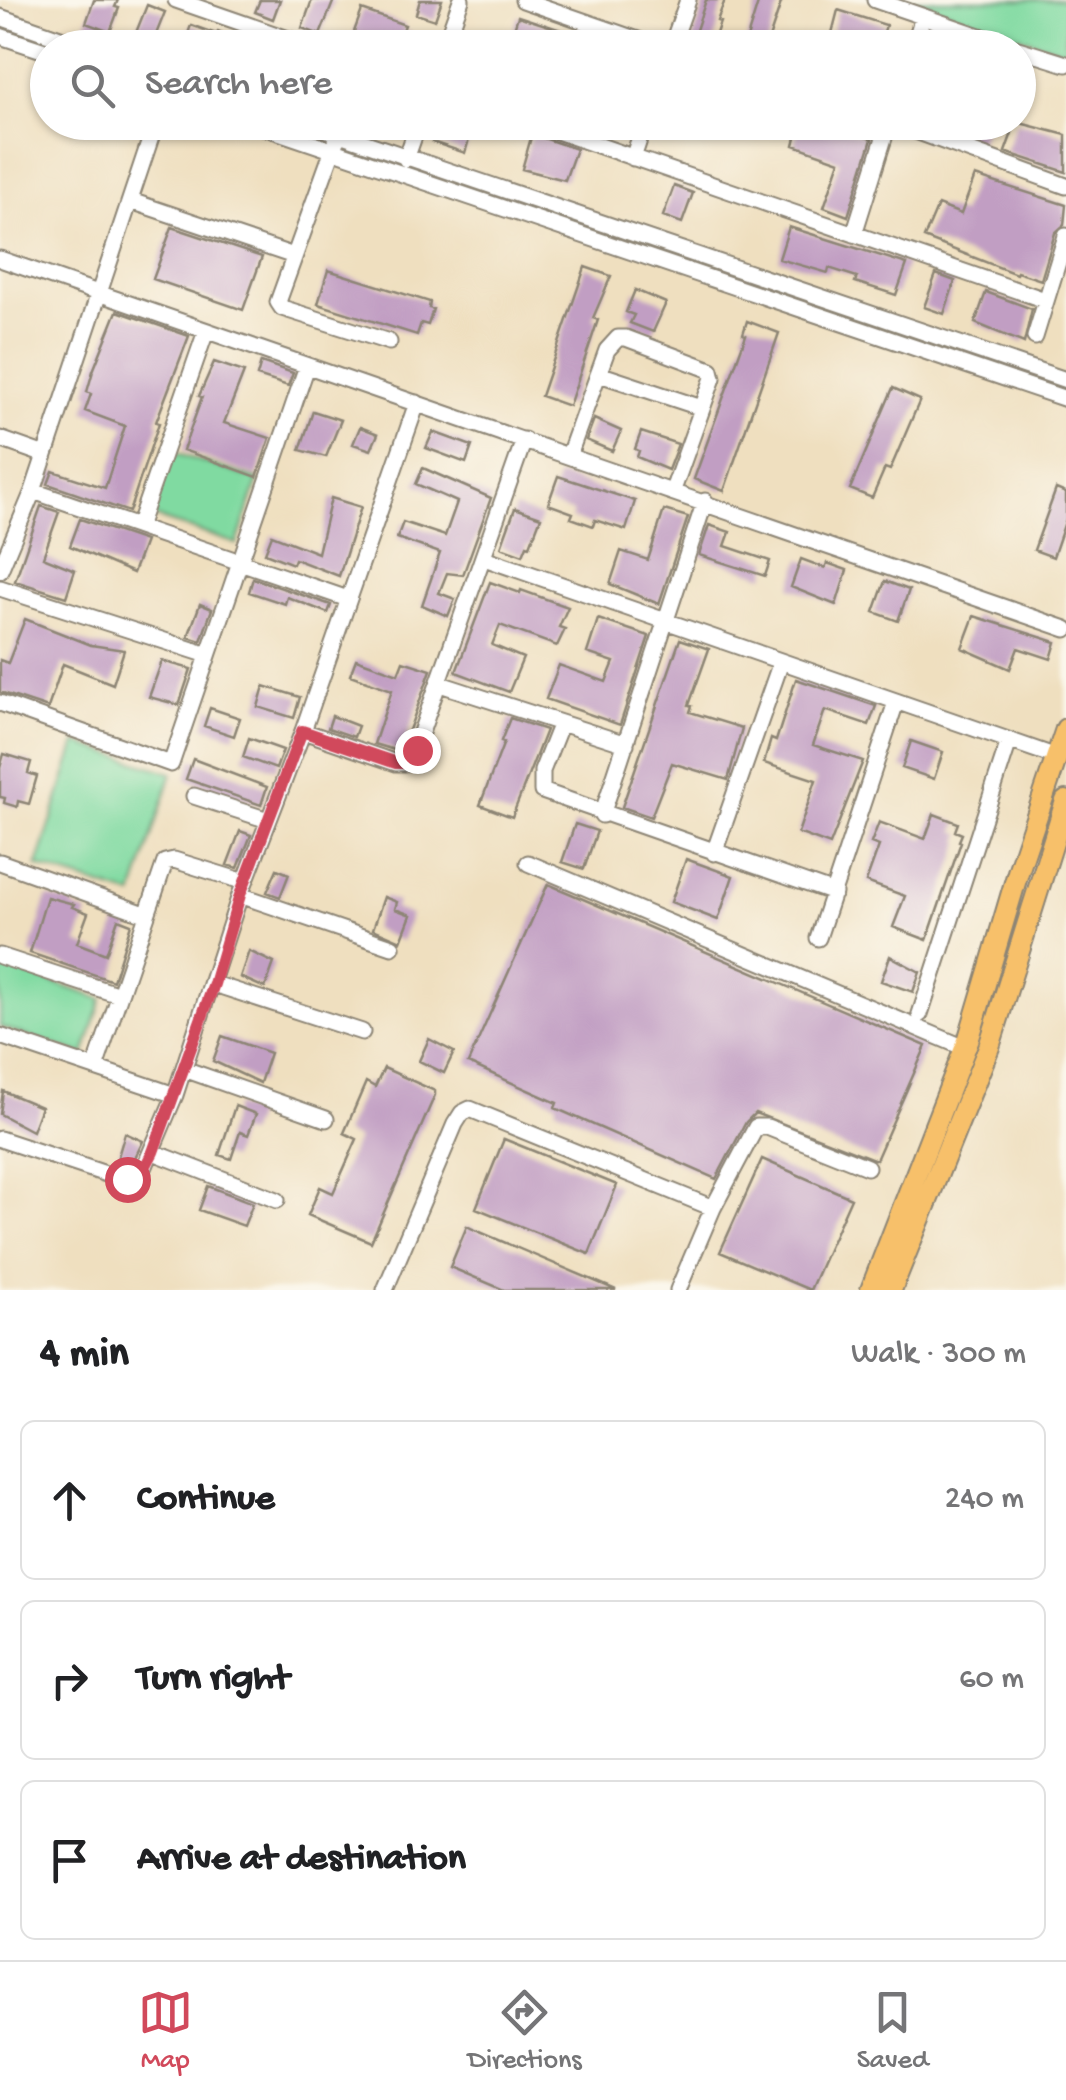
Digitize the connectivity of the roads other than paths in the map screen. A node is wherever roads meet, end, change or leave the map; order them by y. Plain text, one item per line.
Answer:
1 (176, 0) edge
2 (461, 0) edge
3 (523, 0) edge
4 (688, 0) edge
5 (875, 0) edge
6 (0, 17) edge
7 (923, 17) junction
8 (37, 30) edge
9 (262, 30) edge
10 (450, 30) edge
11 (609, 30) edge
12 (677, 30) edge
13 (919, 30) edge
14 (962, 30) edge
15 (0, 36) edge
16 (30, 46) edge
17 (1036, 54) edge
18 (1066, 64) edge
19 (150, 140) edge
20 (324, 140) edge
21 (331, 140) edge
22 (412, 140) edge
23 (582, 140) edge
24 (638, 140) edge
25 (884, 140) edge
26 (940, 140) edge
27 (336, 143) junction
28 (406, 158) junction
29 (632, 158) junction
30 (1066, 186) edge
31 (131, 201) junction
32 (854, 234) junction
33 (1066, 236) edge
34 (294, 256) junction
35 (1, 262) edge
36 (100, 294) junction
37 (1045, 300) junction
38 (206, 332) junction
39 (934, 334) junction
40 (1035, 337) dead end
41 (390, 342) dead end
42 (927, 352) junction
43 (307, 366) junction
44 (599, 374) junction
45 (1066, 380) edge
46 (1066, 399) edge
47 (417, 403) junction
48 (702, 408) junction
49 (0, 439) edge
50 (524, 440) junction
51 (45, 455) junction
52 (569, 455) junction
53 (673, 490) junction
54 (33, 491) junction
55 (705, 502) junction
56 (138, 527) junction
57 (484, 558) junction
58 (240, 562) junction
59 (0, 570) edge
60 (0, 588) edge
61 (348, 599) junction
62 (666, 622) junction
63 (1066, 629) edge
64 (208, 655) junction
65 (781, 662) junction
66 (440, 684) junction
67 (896, 702) junction
68 (0, 703) edge
69 (560, 723) junction
70 (1066, 729) edge
71 (302, 731) junction
72 (1009, 741) junction
73 (626, 744) junction
74 (1057, 758) junction
75 (194, 796) dead end
76 (1066, 802) edge
77 (602, 814) junction
78 (268, 820) junction
79 (714, 853) junction
80 (0, 862) edge
81 (528, 864) dead end
82 (243, 888) junction
83 (834, 893) junction
84 (145, 914) junction
85 (818, 938) dead end
86 (392, 947) dead end
87 (0, 956) edge
88 (214, 984) junction
89 (119, 995) junction
90 (920, 1014) dead end
91 (362, 1032) dead end
92 (0, 1036) edge
93 (965, 1048) junction
94 (95, 1068) junction
95 (184, 1069) junction
96 (175, 1095) junction
97 (326, 1119) dead end
98 (0, 1139) edge
99 (153, 1152) junction
100 (867, 1167) dead end
101 (277, 1200) dead end
102 (713, 1208) junction
103 (385, 1290) edge
104 (678, 1290) edge
105 (870, 1290) edge
106 (891, 1290) edge

1 - 9 street
2 - 10 street
3 - 11 street
4 - 12 street
5 - 7 street
6 - 8 street
7 - 13 street
7 - 14 street
15 - 16 street
17 - 18 street
19 - 31 street
20 - 27 street
21 - 27 street
22 - 28 street
23 - 29 street
24 - 29 street
25 - 32 street
26 - 30 street
27 - 28 street
27 - 34 street
27 - 42 street
28 - 39 street
29 - 32 street
31 - 34 street
31 - 36 street
32 - 37 street
33 - 37 street
34 - 41 street
35 - 36 street
36 - 38 street
36 - 51 street
37 - 40 street
38 - 43 street
38 - 56 street
39 - 42 street
39 - 45 street
42 - 46 street
43 - 47 street
43 - 58 street
44 - 48 street
44 - 48 street
44 - 52 street
47 - 50 street
47 - 61 street
48 - 53 street
49 - 51 street
50 - 52 street
50 - 57 street
51 - 54 street
52 - 53 street
53 - 55 street
54 - 56 street
54 - 59 street
55 - 62 street
55 - 63 street
56 - 58 street
57 - 62 street
57 - 66 street
58 - 61 street
58 - 64 street
60 - 64 street
61 - 71 street
62 - 65 street
62 - 73 street
64 - 68 street
65 - 67 street
65 - 79 street
66 - 69 street
66 - 71 street
67 - 72 street
67 - 83 street
69 - 73 street
69 - 77 street
70 - 74 main road
71 - 78 street
72 - 74 street
72 - 90 street
73 - 77 street
74 - 93 main road
75 - 78 street
76 - 106 main road
77 - 79 street
78 - 82 street
79 - 83 street
80 - 84 street
81 - 93 street
82 - 84 street
82 - 86 street
82 - 88 street
83 - 85 street
84 - 89 street
87 - 89 street
88 - 91 street
88 - 95 street
89 - 94 street
92 - 94 street
93 - 105 main road
94 - 96 street
95 - 96 street
95 - 97 street
96 - 99 street
98 - 99 street
99 - 101 street
100 - 102 street
102 - 103 street
102 - 104 street

